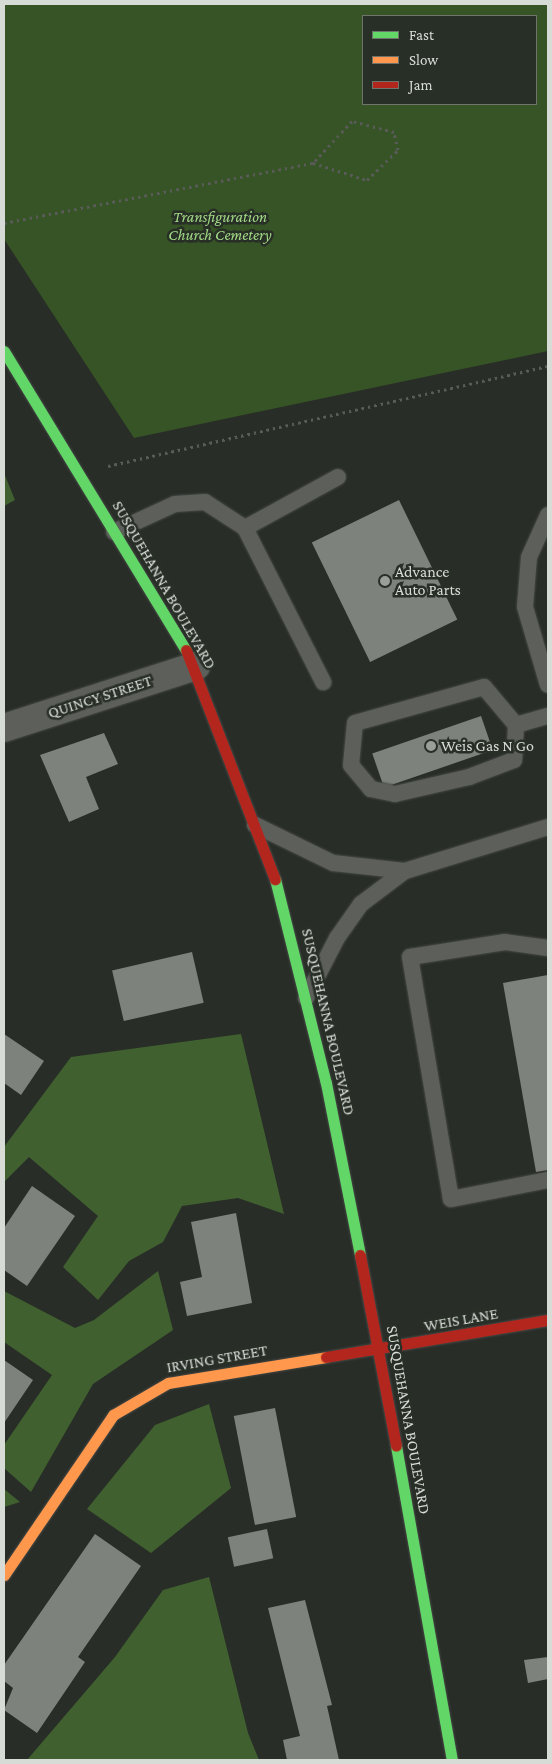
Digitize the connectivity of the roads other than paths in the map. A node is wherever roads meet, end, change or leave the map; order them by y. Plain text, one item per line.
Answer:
1 (4, 351) edge
2 (338, 477) dead end
3 (548, 515) edge
4 (245, 528) junction
5 (114, 532) junction
6 (196, 666) junction
7 (322, 682) dead end
8 (548, 685) edge
9 (548, 716) edge
10 (516, 725) junction
11 (4, 728) edge
12 (255, 825) junction
13 (548, 828) edge
14 (406, 871) junction
15 (548, 948) edge
16 (306, 998) junction
17 (548, 1180) edge
18 (548, 1320) edge
19 (379, 1351) junction
20 (4, 1576) edge
21 (452, 1760) edge

1 - 5 main road, SUSQUEHANNA BOULEVARD
2 - 4 lane
3 - 8 lane
4 - 5 lane
4 - 7 lane
5 - 6 main road, SUSQUEHANNA BOULEVARD
6 - 11 street, QUINCY STREET
6 - 12 main road, SUSQUEHANNA BOULEVARD
9 - 10 lane
10 - 10 lane
12 - 14 lane
12 - 16 main road, SUSQUEHANNA BOULEVARD
13 - 14 lane
14 - 16 lane
15 - 17 lane
16 - 19 main road, SUSQUEHANNA BOULEVARD
18 - 19 main road, WEIS LANE
19 - 20 main road, IRVING STREET
19 - 21 main road, SUSQUEHANNA BOULEVARD

